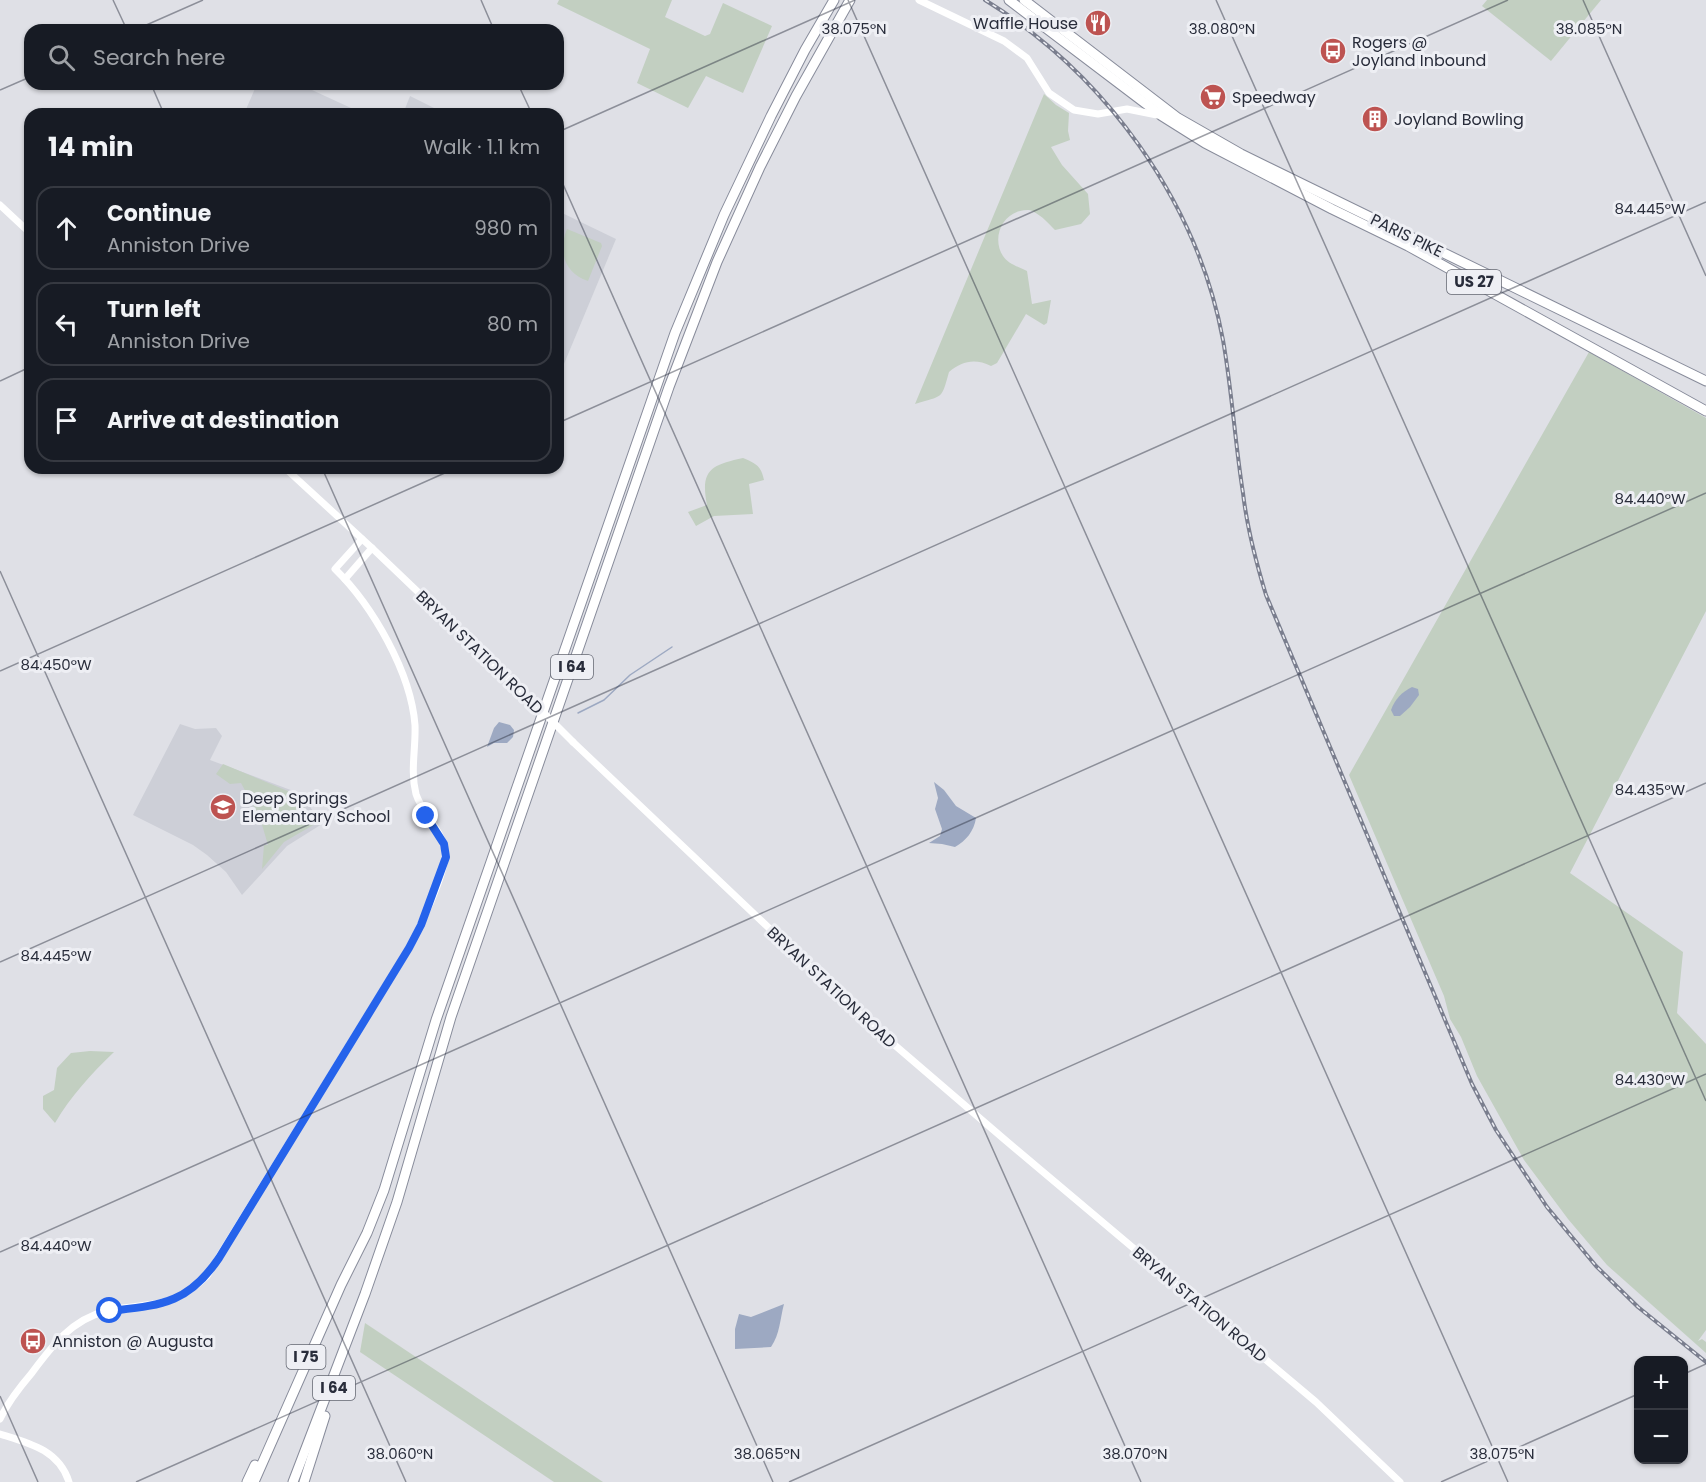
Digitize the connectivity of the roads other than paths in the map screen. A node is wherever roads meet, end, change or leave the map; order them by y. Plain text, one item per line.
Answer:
1 (834, 0) edge
2 (850, 0) edge
3 (919, 0) edge
4 (1009, 0) edge
5 (1024, 0) edge
6 (1131, 93) junction
7 (1144, 99) junction
8 (1132, 110) junction
9 (1162, 116) junction
10 (0, 205) edge
11 (24, 227) edge
12 (1410, 242) junction
13 (1706, 381) edge
14 (1706, 411) edge
15 (292, 474) edge
16 (362, 539) junction
17 (372, 548) junction
18 (345, 579) junction
19 (367, 1233) junction
20 (364, 1294) junction
21 (0, 1419) edge
22 (0, 1434) edge
23 (69, 1482) edge
24 (247, 1482) edge
25 (254, 1482) edge
26 (294, 1482) edge
27 (304, 1482) edge
28 (1400, 1482) edge

1 - 19 highway, I 64
2 - 20 highway, I 64
3 - 8 main road
4 - 6 highway, US 27
5 - 7 highway, US 27
6 - 7 highway, US 27
6 - 8 main road
7 - 8 main road
7 - 9 highway, US 27
7 - 12 highway, PARIS PIKE / US 27
8 - 9 main road
9 - 12 highway, PARIS PIKE / US 27
10 - 11 main road
12 - 13 highway, PARIS PIKE / US 27
12 - 14 highway, PARIS PIKE / US 27
15 - 16 main road, BRYAN STATION ROAD
16 - 17 main road, BRYAN STATION ROAD
16 - 18 main road
17 - 18 main road
17 - 28 main road, BRYAN STATION ROAD, bridge
18 - 21 main road
19 - 24 highway, I 75
19 - 25 highway, I 64
20 - 26 highway, I 75
20 - 27 highway, I 64
22 - 23 main road

